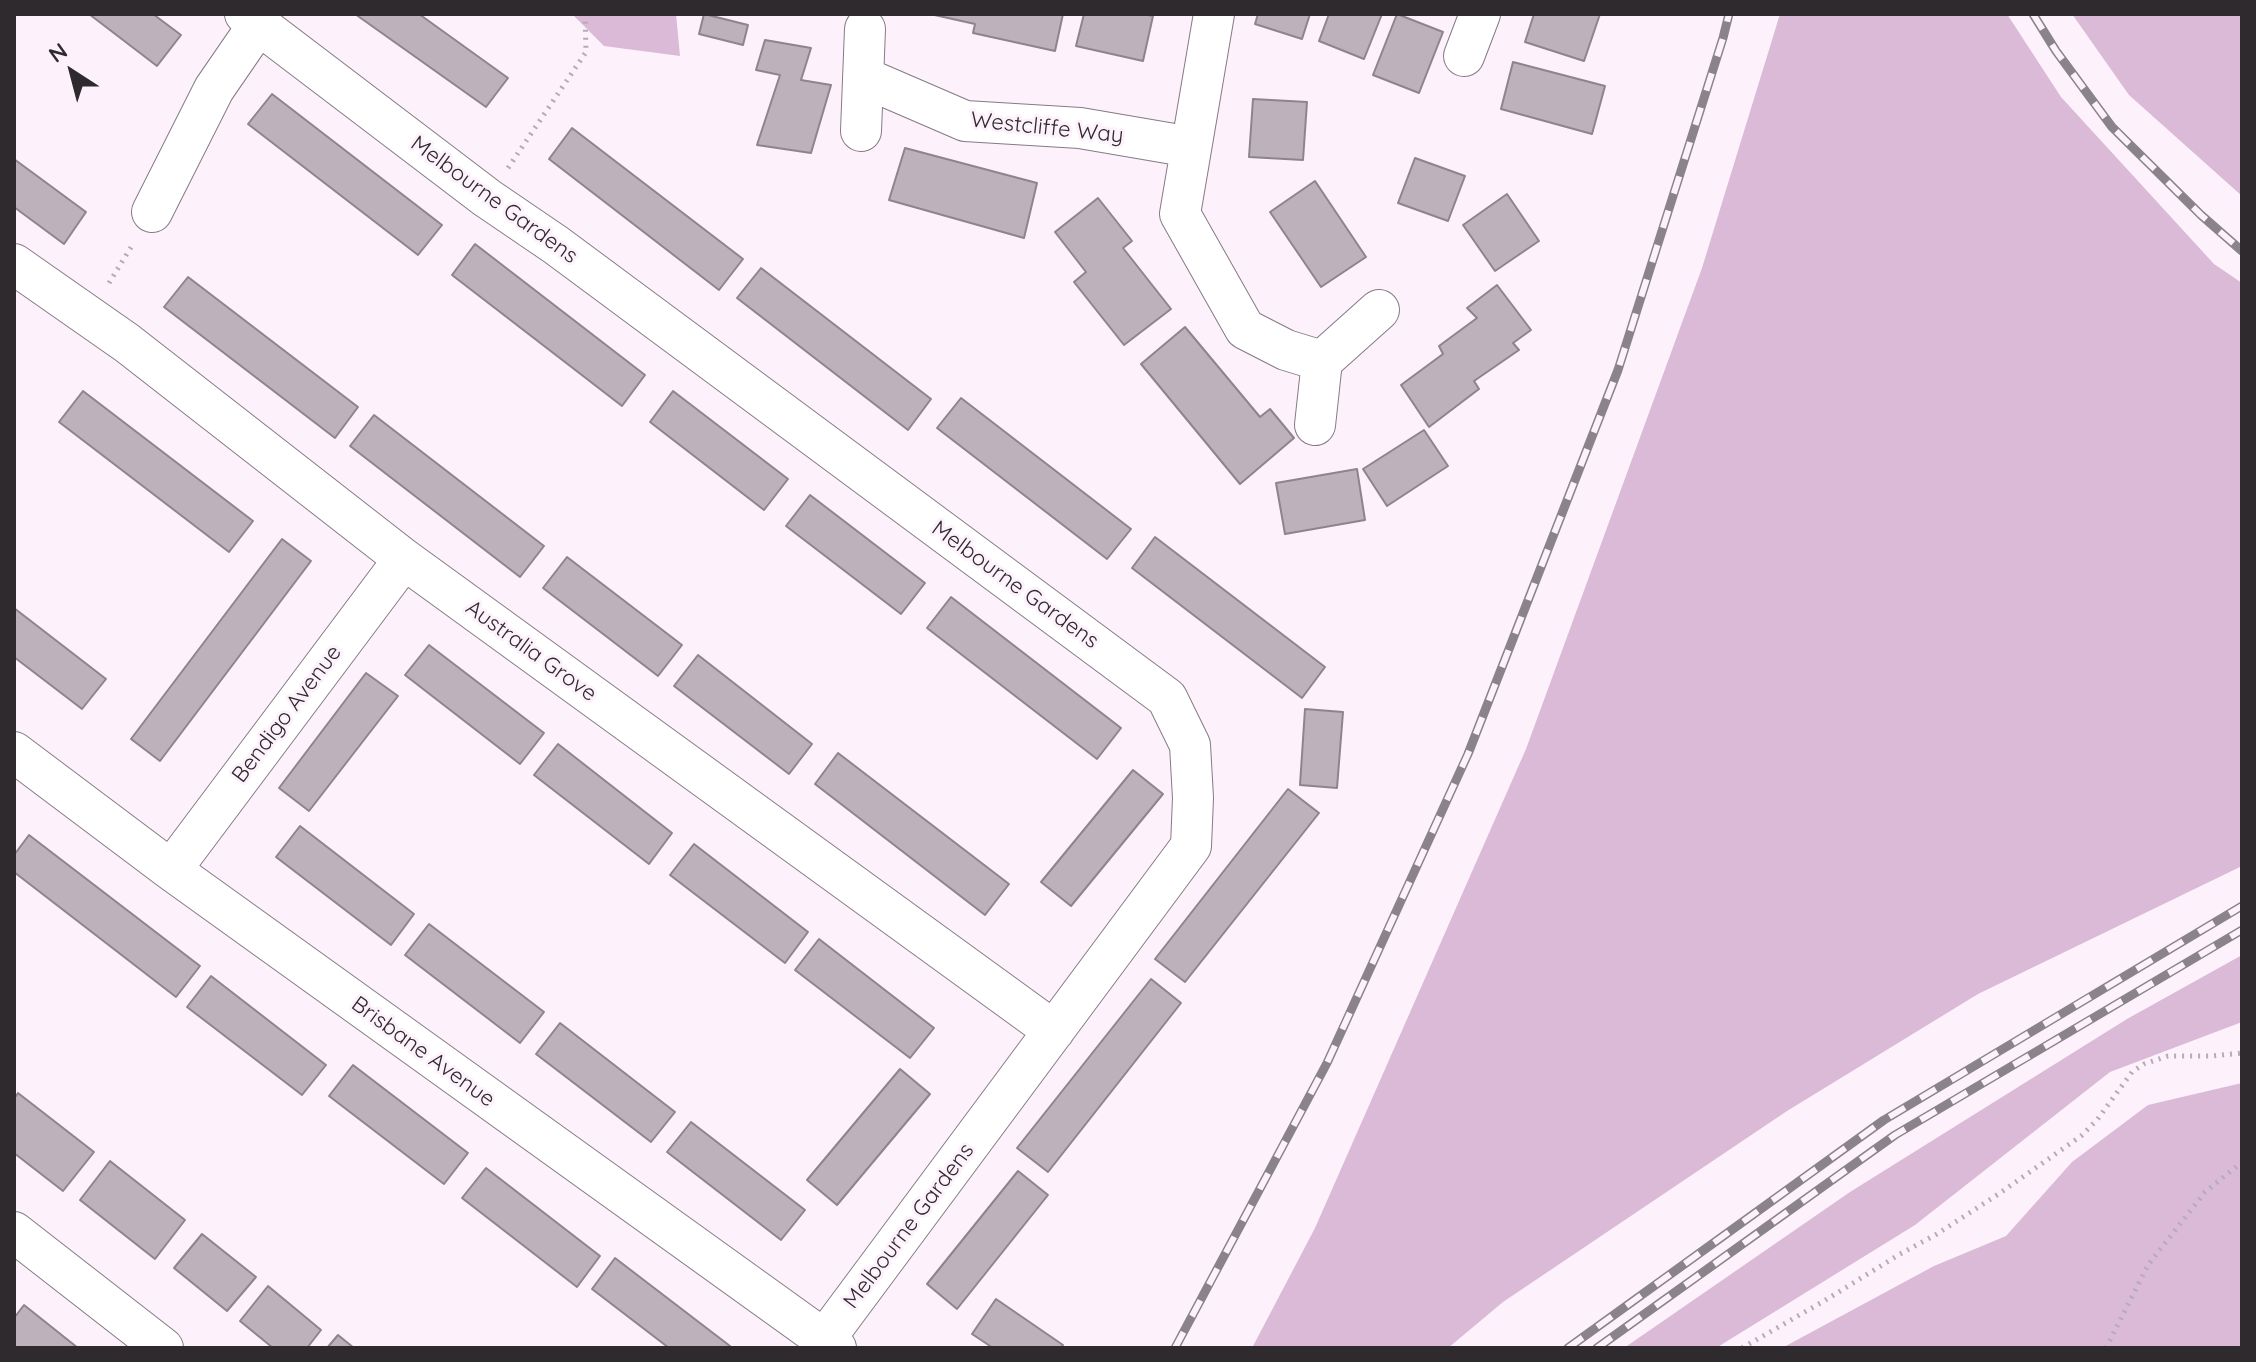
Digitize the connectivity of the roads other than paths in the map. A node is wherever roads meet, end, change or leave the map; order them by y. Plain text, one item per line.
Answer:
1 (1214, 14) edge
2 (1480, 14) edge
3 (251, 19) edge
4 (865, 29) dead end
5 (1464, 56) dead end
6 (863, 77) junction
7 (861, 131) dead end
8 (1191, 147) junction
9 (152, 212) road end
10 (14, 264) edge
11 (1379, 310) dead end
12 (1322, 361) junction
13 (1315, 425) dead end
14 (404, 559) junction
15 (14, 752) edge
16 (171, 870) junction
17 (1054, 1031) junction
18 (14, 1232) edge
19 (830, 1344) edge
20 (163, 1348) edge

1 - 8 street
2 - 5 street
3 - 9 street
3 - 17 street, Melbourne Gardens
4 - 6 street
6 - 7 street
6 - 8 street, Westcliffe Way
8 - 12 street
10 - 14 street, Australia Grove
11 - 12 street
12 - 13 street
14 - 16 street, Bendigo Avenue
14 - 17 street, Australia Grove
15 - 16 street, Brisbane Avenue
16 - 19 street, Brisbane Avenue
17 - 19 street, Melbourne Gardens
18 - 20 street

